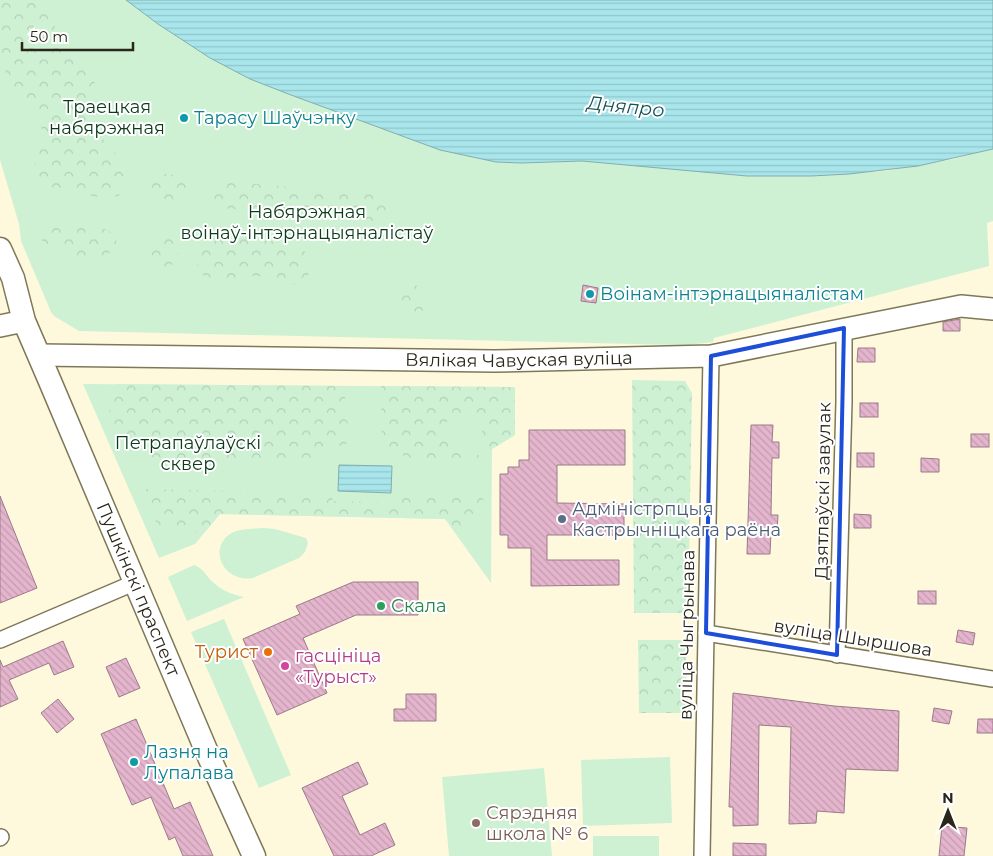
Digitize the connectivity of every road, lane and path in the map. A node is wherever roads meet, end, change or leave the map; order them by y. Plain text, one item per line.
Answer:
1 (0, 249) edge
2 (0, 289) edge
3 (993, 309) edge
4 (24, 321) junction
5 (0, 326) edge
6 (844, 328) junction
7 (39, 355) junction
8 (710, 356) junction
9 (136, 582) junction
10 (706, 633) junction
11 (0, 640) edge
12 (837, 655) junction
13 (993, 679) edge
14 (254, 856) edge
15 (702, 856) edge

1 - 4 main road, Пушкінскі праспект
2 - 4 main road, Пушкінскі праспект
3 - 6 main road, Вялікая Чавуская вуліца
4 - 5 main road
4 - 7 main road, Пушкінскі праспект
6 - 8 main road, Вялікая Чавуская вуліца
6 - 12 street, Дзятлаўскі завулак
7 - 8 main road, Вялікая Чавуская вуліца
7 - 9 main road, Пушкінскі праспект
8 - 10 street, вуліца Чыгрынава
9 - 11 street
9 - 14 main road, Пушкінскі праспект
10 - 12 street, вуліца Шыршова
10 - 15 street, вуліца Чыгрынава
12 - 13 street, вуліца Шыршова

